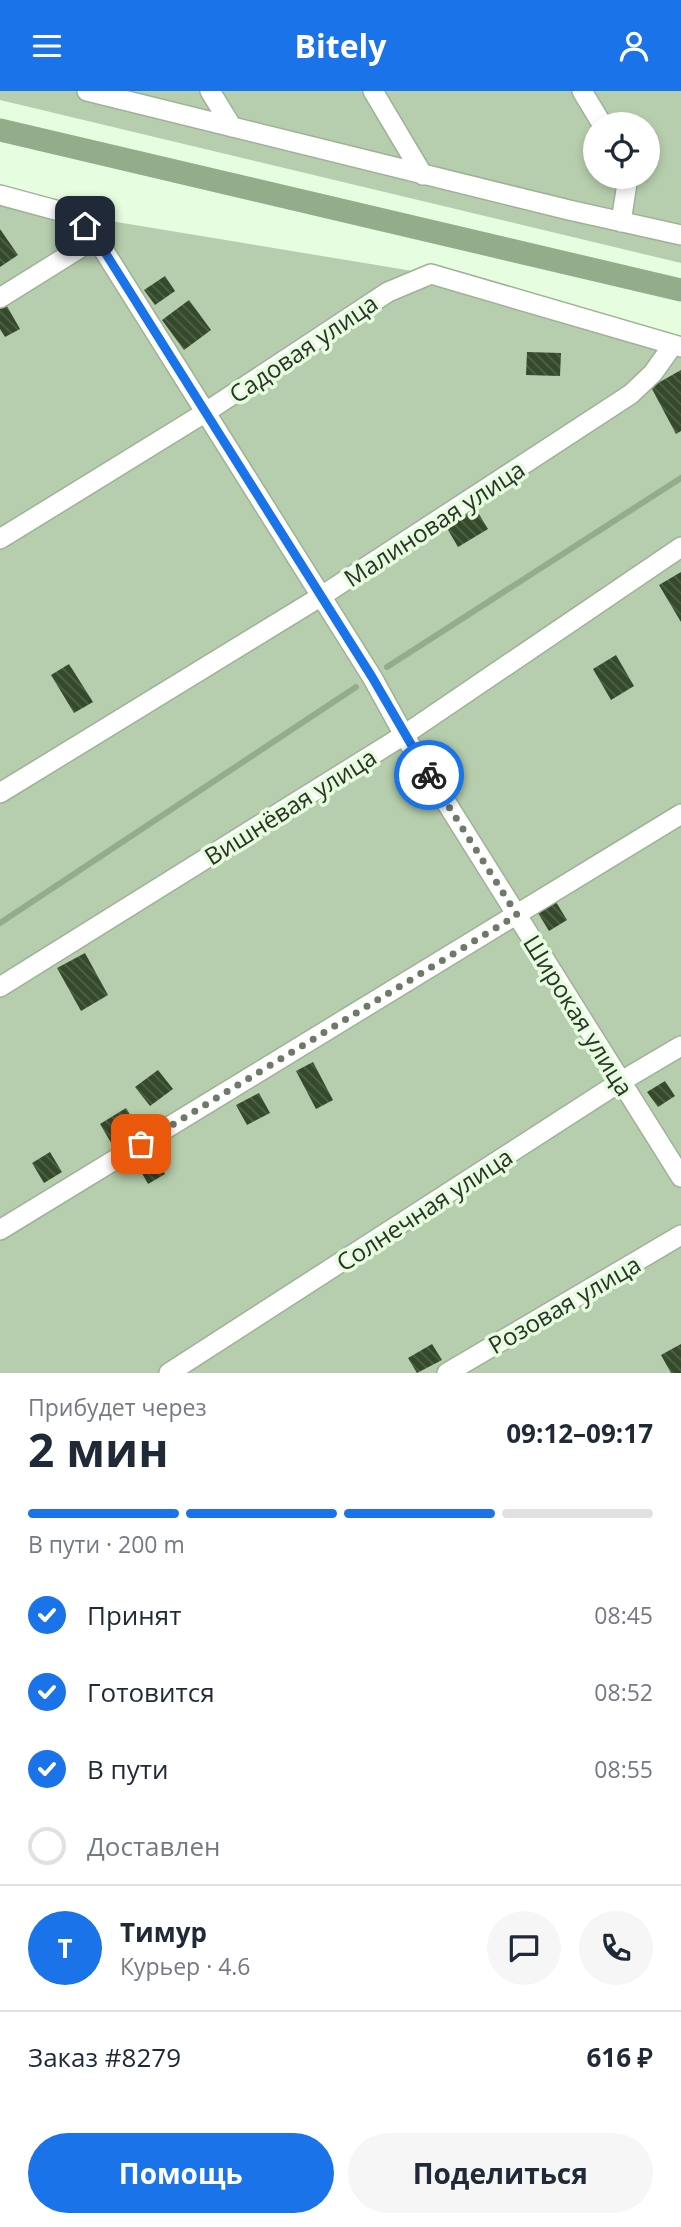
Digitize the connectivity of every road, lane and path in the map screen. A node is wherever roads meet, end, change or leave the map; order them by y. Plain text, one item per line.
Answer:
1 (87, 91) edge
2 (210, 91) edge
3 (373, 91) edge
4 (582, 91) edge
5 (595, 112) edge
6 (232, 127) junction
7 (423, 175) junction
8 (626, 189) edge
9 (0, 195) edge
10 (621, 222) junction
11 (681, 235) edge
12 (96, 238) junction
13 (0, 297) edge
14 (677, 346) edge
15 (206, 412) junction
16 (0, 540) edge
17 (681, 547) edge
18 (320, 597) junction
19 (404, 735) junction
20 (0, 793) edge
21 (681, 814) edge
22 (517, 915) junction
23 (0, 987) edge
24 (681, 1046) edge
25 (620, 1082) junction
26 (681, 1177) edge
27 (0, 1230) edge
28 (681, 1235) edge
29 (169, 1373) edge
30 (447, 1373) edge

1 - 6 street
2 - 6 street
3 - 7 street
4 - 5 street
6 - 7 street
7 - 10 street
8 - 10 street
9 - 12 street, Широкая улица
10 - 11 street
12 - 13 street
12 - 15 street, Широкая улица
14 - 15 street, Садовая улица
14 - 18 street, Малиновая улица
15 - 16 street, Садовая улица
15 - 18 street, Широкая улица
17 - 19 street, Вишнёвая улица
18 - 19 street, Широкая улица
18 - 20 street, Малиновая улица
19 - 22 street, Широкая улица
19 - 23 street, Вишнёвая улица
21 - 22 street
22 - 25 street, Широкая улица
22 - 27 street
24 - 25 street, Солнечная улица
25 - 26 street, Широкая улица
25 - 29 street, Солнечная улица
28 - 30 street, Розовая улица

